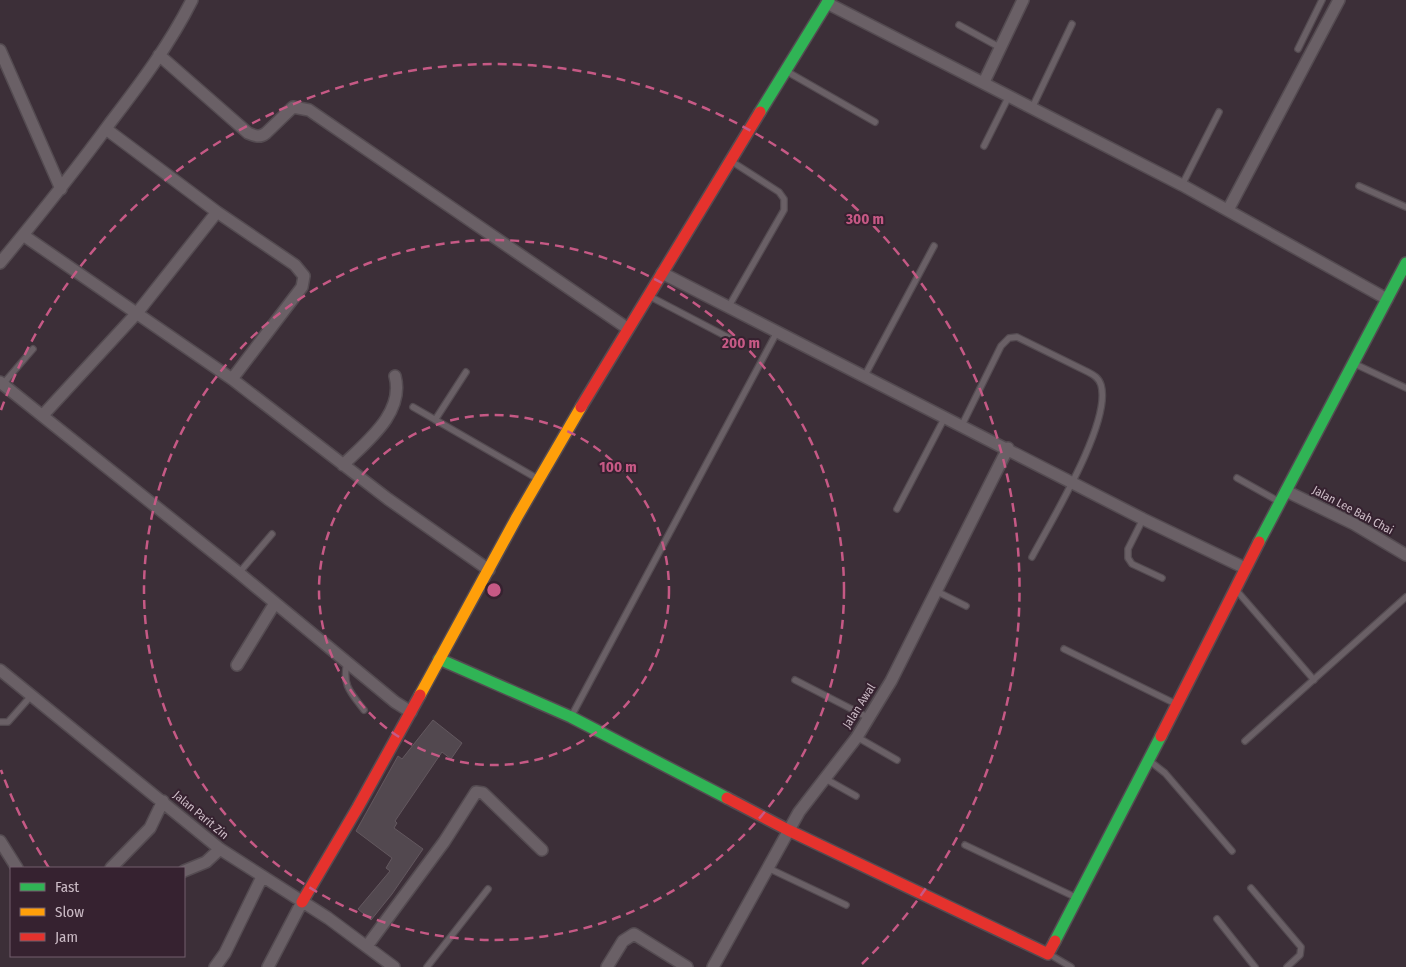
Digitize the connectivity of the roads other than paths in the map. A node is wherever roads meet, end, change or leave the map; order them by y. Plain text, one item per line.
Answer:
1 (192, 0) edge
2 (1023, 0) edge
3 (1322, 0) edge
4 (1339, 0) edge
5 (828, 2) edge
6 (1072, 24) dead end
7 (959, 25) dead end
8 (999, 47) junction
9 (1298, 49) dead end
10 (0, 50) edge
11 (159, 56) junction
12 (785, 70) junction
13 (984, 82) junction
14 (1009, 96) junction
15 (1032, 108) junction
16 (1219, 112) dead end
17 (875, 122) dead end
18 (106, 129) junction
19 (984, 146) dead end
20 (729, 160) junction
21 (1182, 185) junction
22 (1360, 186) dead end
23 (61, 189) junction
24 (1406, 207) edge
25 (1228, 210) junction
26 (217, 212) junction
27 (23, 235) junction
28 (934, 246) dead end
29 (1406, 262) edge
30 (0, 263) edge
31 (662, 272) junction
32 (648, 295) junction
33 (1387, 299) junction
34 (729, 306) junction
35 (136, 312) junction
36 (627, 328) junction
37 (777, 332) junction
38 (736, 341) dead end
39 (32, 349) dead end
40 (1353, 363) junction
41 (466, 372) dead end
42 (395, 376) dead end
43 (864, 377) junction
44 (232, 380) junction
45 (2, 383) edge
46 (1406, 388) edge
47 (413, 407) dead end
48 (43, 415) junction
49 (944, 417) junction
50 (435, 420) junction
51 (962, 425) junction
52 (1008, 448) junction
53 (343, 466) junction
54 (1237, 478) dead end
55 (540, 480) junction
56 (1072, 481) junction
57 (1286, 491) junction
58 (1280, 502) junction
59 (897, 509) dead end
60 (1143, 519) junction
61 (272, 534) dead end
62 (1406, 555) edge
63 (1032, 557) dead end
64 (1245, 568) junction
65 (489, 570) junction
66 (239, 573) junction
67 (1162, 578) dead end
68 (1234, 589) junction
69 (938, 592) junction
70 (1406, 597) edge
71 (276, 604) junction
72 (966, 606) dead end
73 (1064, 649) dead end
74 (440, 659) junction
75 (347, 662) junction
76 (236, 665) dead end
77 (0, 670) edge
78 (795, 680) dead end
79 (1314, 680) junction
80 (31, 696) junction
81 (1176, 704) junction
82 (403, 706) junction
83 (364, 710) dead end
84 (572, 714) junction
85 (869, 718) junction
86 (0, 722) edge
87 (857, 737) junction
88 (1245, 741) dead end
89 (897, 760) dead end
90 (1149, 761) junction
91 (824, 778) junction
92 (856, 796) dead end
93 (162, 801) junction
94 (788, 830) junction
95 (0, 841) edge
96 (965, 845) dead end
97 (220, 848) junction
98 (542, 850) dead end
99 (1232, 850) dead end
100 (16, 867) edge
101 (112, 867) edge
102 (768, 868) junction
103 (185, 871) edge
104 (262, 877) junction
105 (1251, 888) dead end
106 (488, 889) dead end
107 (1075, 897) junction
108 (302, 902) junction
109 (846, 905) dead end
110 (1217, 919) dead end
111 (367, 946) junction
112 (1048, 954) junction
113 (215, 967) edge
114 (268, 967) edge
115 (394, 967) edge
116 (427, 967) edge
117 (607, 967) edge
118 (686, 967) edge
119 (713, 967) edge
120 (1071, 967) edge
121 (1255, 967) edge
122 (1287, 967) edge

1 - 11 street
2 - 8 street
3 - 9 lane
4 - 25 street
5 - 12 street
5 - 13 street
6 - 15 lane
7 - 8 lane
8 - 13 street
10 - 23 street
11 - 18 street
11 - 36 street
12 - 17 lane
12 - 20 street
13 - 14 street
14 - 15 street
14 - 19 lane
15 - 21 street
16 - 21 lane
18 - 23 street
18 - 26 street
20 - 31 street
20 - 34 lane
21 - 25 street
22 - 24 lane
23 - 27 street
25 - 33 street
26 - 35 street
26 - 44 street
27 - 30 street
27 - 35 street
28 - 43 lane
29 - 33 street
31 - 32 street
31 - 34 street
32 - 36 street
32 - 38 lane
33 - 40 street
34 - 37 street
35 - 44 street
35 - 48 street
36 - 55 street
37 - 43 street
37 - 84 lane
39 - 45 lane
40 - 46 lane
40 - 57 street
41 - 50 lane
42 - 53 street
43 - 49 street
44 - 53 street
45 - 48 street
47 - 50 lane
48 - 66 street
49 - 51 street
49 - 59 lane
50 - 55 lane
51 - 52 street
51 - 56 lane
52 - 56 street
52 - 69 street, Jalan Awal
53 - 65 street
54 - 58 lane
55 - 65 street
56 - 60 street
56 - 63 lane
57 - 58 street
57 - 62 street, Jalan Lee Bah Chai
58 - 64 street
60 - 64 street
60 - 67 lane
61 - 66 lane
64 - 68 street
65 - 74 street
66 - 71 street
68 - 79 lane
68 - 81 street
69 - 72 lane
69 - 85 street, Jalan Awal
70 - 79 lane
71 - 75 street
71 - 76 street
73 - 81 lane
74 - 82 street
74 - 84 street
75 - 82 street
75 - 83 lane
77 - 80 street, Jalan Parit Zin
78 - 85 lane
79 - 88 lane
80 - 86 lane
80 - 93 street, Jalan Parit Zin
81 - 90 street
82 - 108 street
84 - 94 street
85 - 87 street, Jalan Awal
87 - 89 lane
87 - 91 street, Jalan Awal
90 - 99 lane
90 - 107 street
91 - 92 lane
91 - 94 street, Jalan Awal
93 - 97 street, Jalan Parit Zin
93 - 101 street
94 - 102 street, Jalan Awal
94 - 112 street
95 - 100 street
96 - 107 lane
97 - 103 street
97 - 104 street, Jalan Parit Zin
98 - 111 street
102 - 109 lane
102 - 119 street, Jalan Awal
104 - 108 street, Jalan Parit Zin
104 - 113 street
105 - 122 lane
106 - 116 lane
107 - 112 street
108 - 111 street, Jalan Parit Zin
108 - 114 street
110 - 121 lane
111 - 115 street, Jalan Parit Zin
112 - 120 lane
117 - 118 street

